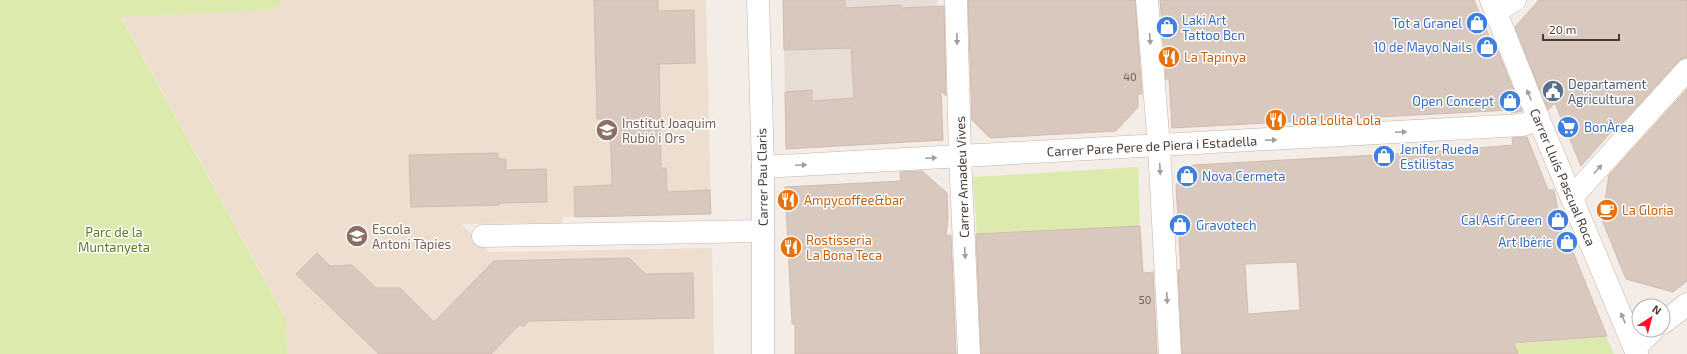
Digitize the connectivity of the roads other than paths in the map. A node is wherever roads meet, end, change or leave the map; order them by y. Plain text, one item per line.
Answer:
1 (758, 0) edge
2 (956, 0) edge
3 (1147, 0) edge
4 (1515, 0) edge
5 (1492, 4) edge
6 (1687, 70) edge
7 (1537, 115) junction
8 (1158, 146) junction
9 (960, 156) junction
10 (762, 166) junction
11 (1572, 197) junction
12 (763, 231) junction
13 (483, 236) dead end
14 (1687, 304) edge
15 (1671, 316) edge
16 (1647, 338) edge
17 (1636, 351) edge
18 (762, 354) edge
19 (970, 354) edge
20 (1170, 354) edge

1 - 10 street, Carrer Pau Claris
2 -> 9 street, Carrer Amadeu Vives
3 -> 8 street
4 - 5 street
7 -> 5 street, Carrer Lluís Pascual Roca
11 -> 6 street
8 -> 7 street, Carrer Pare Pere de Piera i Estadella
7 - 11 street, Carrer Lluís Pascual Roca
8 - 9 street, Carrer Pare Pere de Piera i Estadella
8 -> 20 street
10 -> 9 street, Carrer Pare Pere de Piera i Estadella
9 -> 19 street, Carrer Amadeu Vives
10 - 12 street, Carrer Pau Claris
17 -> 11 street, Carrer Lluís Pascual Roca
12 - 13 street
12 - 18 street, Carrer Pau Claris
14 - 15 street
16 - 17 street

